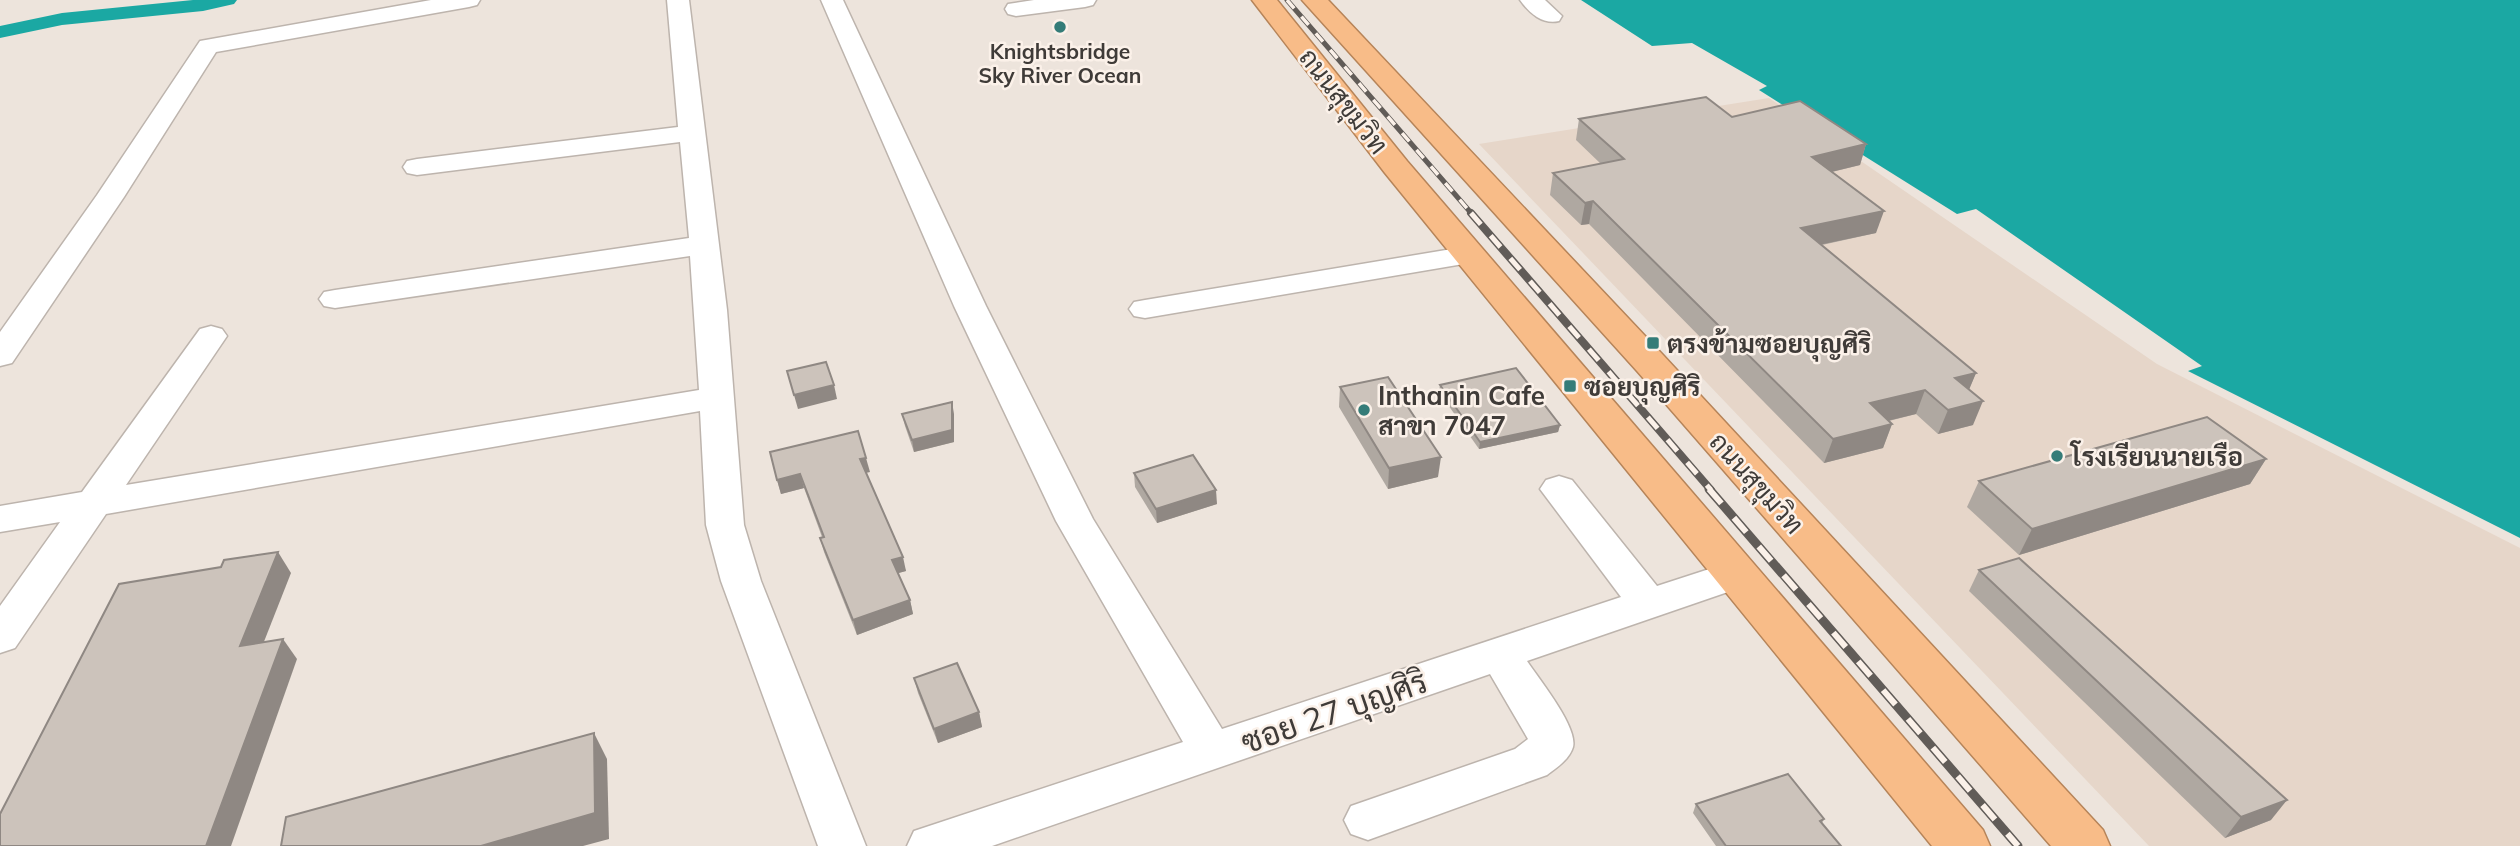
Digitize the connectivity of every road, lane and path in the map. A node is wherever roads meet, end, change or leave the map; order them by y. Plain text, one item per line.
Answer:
1 (678, 0) edge
2 (832, 0) edge
3 (1085, 0) edge
4 (1264, 0) edge
5 (1314, 0) edge
6 (1531, 0) edge
7 (459, 8) edge
8 (1016, 9) dead end
9 (1551, 16) dead end
10 (1374, 66) junction
11 (1323, 75) junction
12 (692, 132) junction
13 (417, 167) dead end
14 (704, 245) junction
15 (1470, 255) junction
16 (335, 299) dead end
17 (1145, 309) dead end
18 (211, 336) dead end
19 (0, 356) edge
20 (716, 398) junction
21 (1559, 489) dead end
22 (95, 503) junction
23 (0, 519) edge
24 (1737, 574) junction
25 (1649, 604) junction
26 (0, 637) edge
27 (1500, 655) junction
28 (1212, 751) junction
29 (1367, 820) dead end
30 (985, 836) edge
31 (842, 846) edge
32 (931, 846) edge
33 (1964, 846) edge
34 (2084, 846) edge

1 - 12 street
2 - 28 street
3 - 8 street
4 - 11 highway, ถนนสุขุมวิท
5 - 10 highway, ถนนสุขุมวิท
6 - 9 street
7 - 19 street
10 - 11 highway
10 - 34 highway, ถนนสุขุมวิท
11 - 15 highway, ถนนสุขุมวิท
12 - 13 street
12 - 14 street
14 - 16 street
14 - 20 street
15 - 17 street
15 - 24 highway, ถนนสุขุมวิท
18 - 22 street
20 - 22 street
20 - 31 street
21 - 25 street
22 - 23 street
22 - 26 street
24 - 25 street, ซอย 27 บุญศิริ
24 - 33 highway, ถนนสุขุมวิท
25 - 27 street, ซอย 27 บุญศิริ
27 - 28 street, ซอย 27 บุญศิริ
27 - 29 street
28 - 30 street, ซอย 27 บุญศิริ
30 - 32 street, ซอย 27 บุญศิริ

